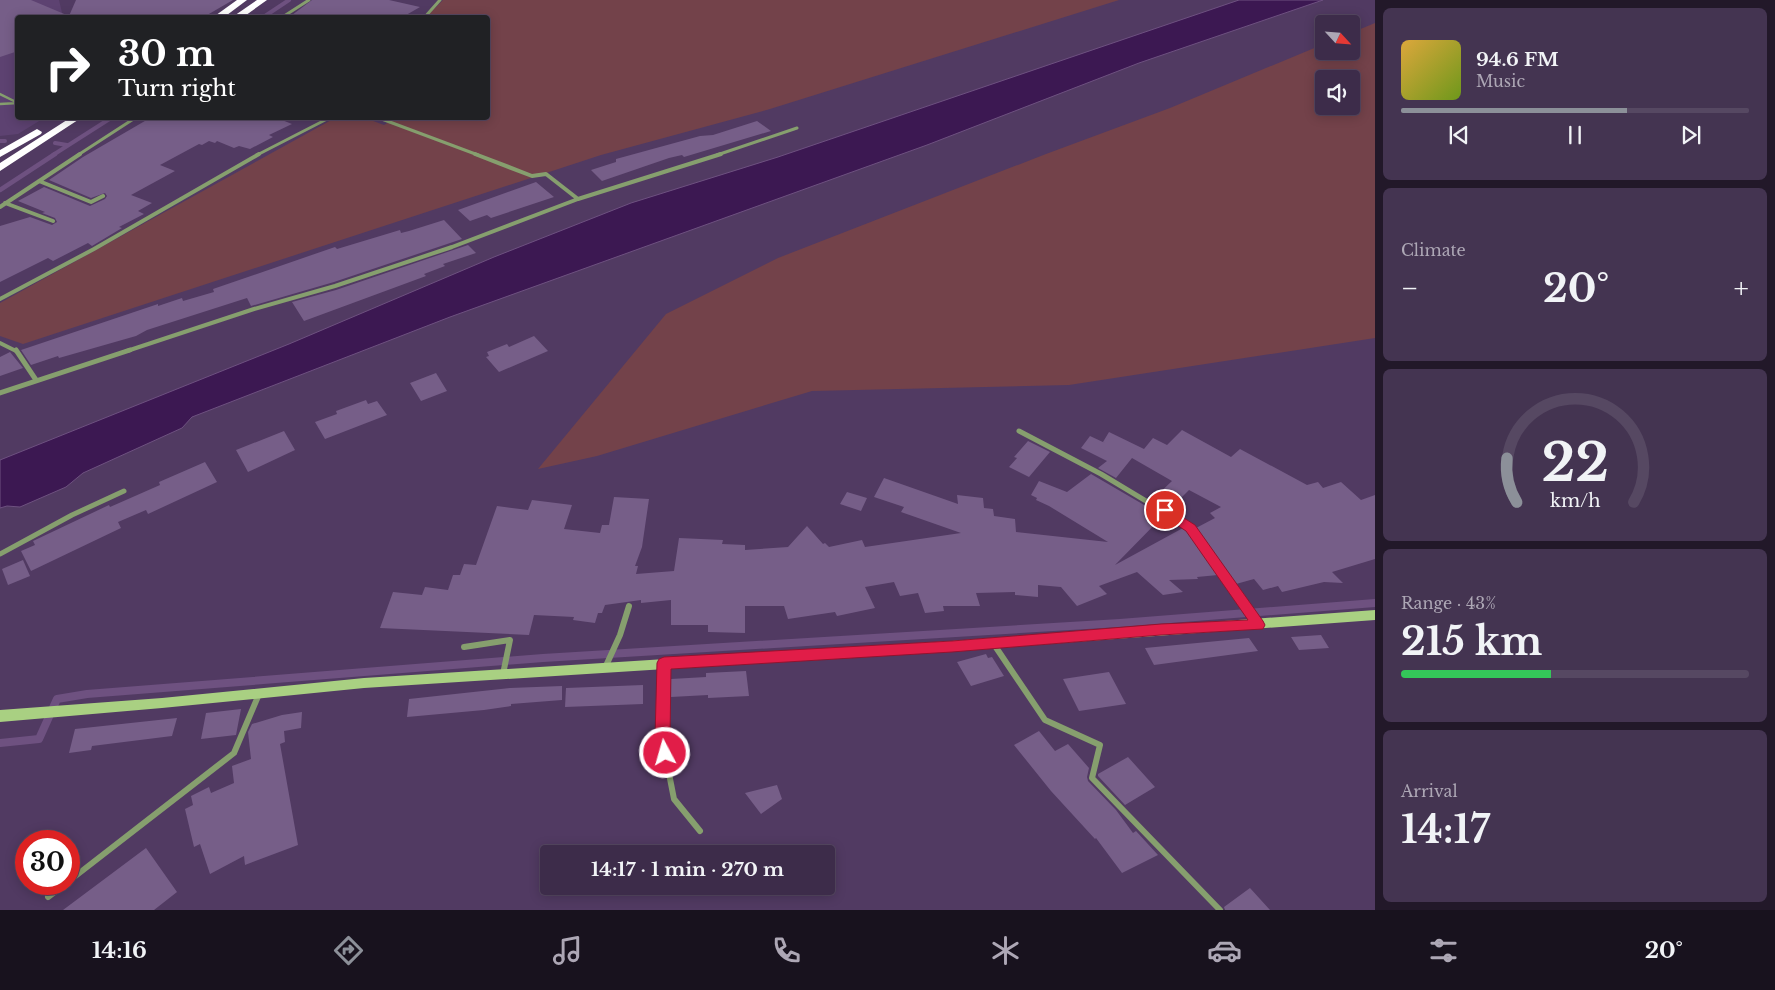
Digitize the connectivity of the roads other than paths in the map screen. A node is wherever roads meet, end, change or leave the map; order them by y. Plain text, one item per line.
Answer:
1 (243, 0) edge
2 (263, 0) edge
3 (309, 0) edge
4 (440, 0) edge
5 (220, 15) edge
6 (240, 15) edge
7 (286, 15) edge
8 (427, 15) edge
9 (0, 94) edge
10 (15, 102) edge
11 (15, 103) edge
12 (0, 104) edge
13 (56, 120) edge
14 (73, 120) edge
15 (132, 120) edge
16 (325, 120) edge
17 (384, 120) edge
18 (797, 128) dead end
19 (0, 154) edge
20 (0, 168) edge
21 (39, 181) junction
22 (103, 196) dead end
23 (578, 200) junction
24 (5, 203) junction
25 (0, 207) edge
26 (53, 221) dead end
27 (0, 299) edge
28 (0, 343) edge
29 (36, 380) junction
30 (0, 392) edge
31 (1019, 431) dead end
32 (124, 491) dead end
33 (0, 554) edge
34 (628, 606) dead end
35 (1375, 615) edge
36 (1259, 625) junction
37 (993, 642) junction
38 (464, 647) dead end
39 (664, 663) junction
40 (607, 665) junction
41 (504, 671) junction
42 (260, 693) junction
43 (0, 716) edge
44 (700, 831) dead end
45 (80, 872) edge
46 (51, 895) edge
47 (48, 897) dead end
48 (1220, 910) edge

1 - 5 highway
2 - 6 highway
3 - 7 street
4 - 8 street
9 - 10 lane
11 - 12 lane
13 - 19 highway
14 - 20 highway
15 - 21 street
16 - 27 street
17 - 23 street
18 - 23 street
21 - 22 street
21 - 24 street
23 - 29 street
24 - 25 street
24 - 26 street
28 - 29 street
29 - 30 street
31 - 36 street
32 - 33 street
34 - 40 street
35 - 36 street
36 - 37 street
37 - 39 street
37 - 48 street
38 - 41 street
39 - 40 street
39 - 44 street
40 - 41 street
41 - 42 street
42 - 43 street
42 - 45 street
46 - 47 street

